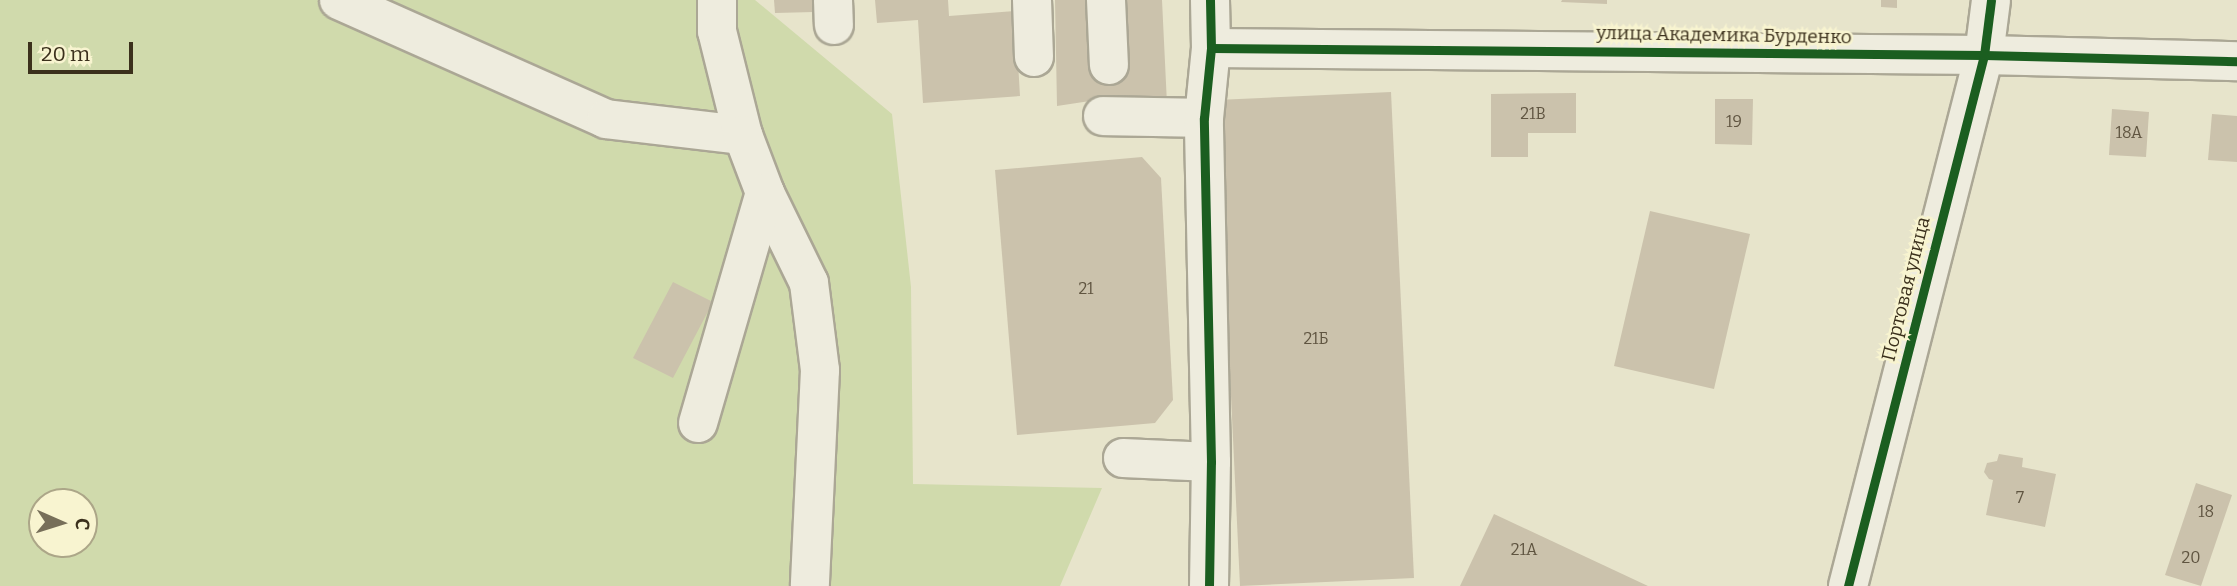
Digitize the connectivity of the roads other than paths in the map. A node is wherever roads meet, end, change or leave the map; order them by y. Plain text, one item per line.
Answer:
1 (339, 0) edge
2 (717, 0) edge
3 (1031, 0) edge
4 (1107, 0) edge
5 (1210, 0) edge
6 (1991, 0) edge
7 (1211, 48) junction
8 (1984, 55) junction
9 (1034, 57) dead end
10 (2237, 61) edge
11 (1109, 65) dead end
12 (1103, 116) dead end
13 (1204, 118) junction
14 (743, 135) junction
15 (765, 192) junction
16 (698, 424) dead end
17 (1123, 458) dead end
18 (1211, 462) junction
19 (810, 586) edge
20 (1209, 586) edge
21 (1849, 586) edge

1 - 14 street
2 - 14 street
3 - 9 street
4 - 11 street
5 - 7 street
6 - 8 street, Портовая улица
7 - 8 street, улица Академика Бурденко
7 - 13 street
8 - 10 street, улица Академика Бурденко
8 - 21 street, Портовая улица
12 - 13 street
13 - 18 street
14 - 15 street
15 - 16 street
15 - 19 street
17 - 18 street
18 - 20 street

